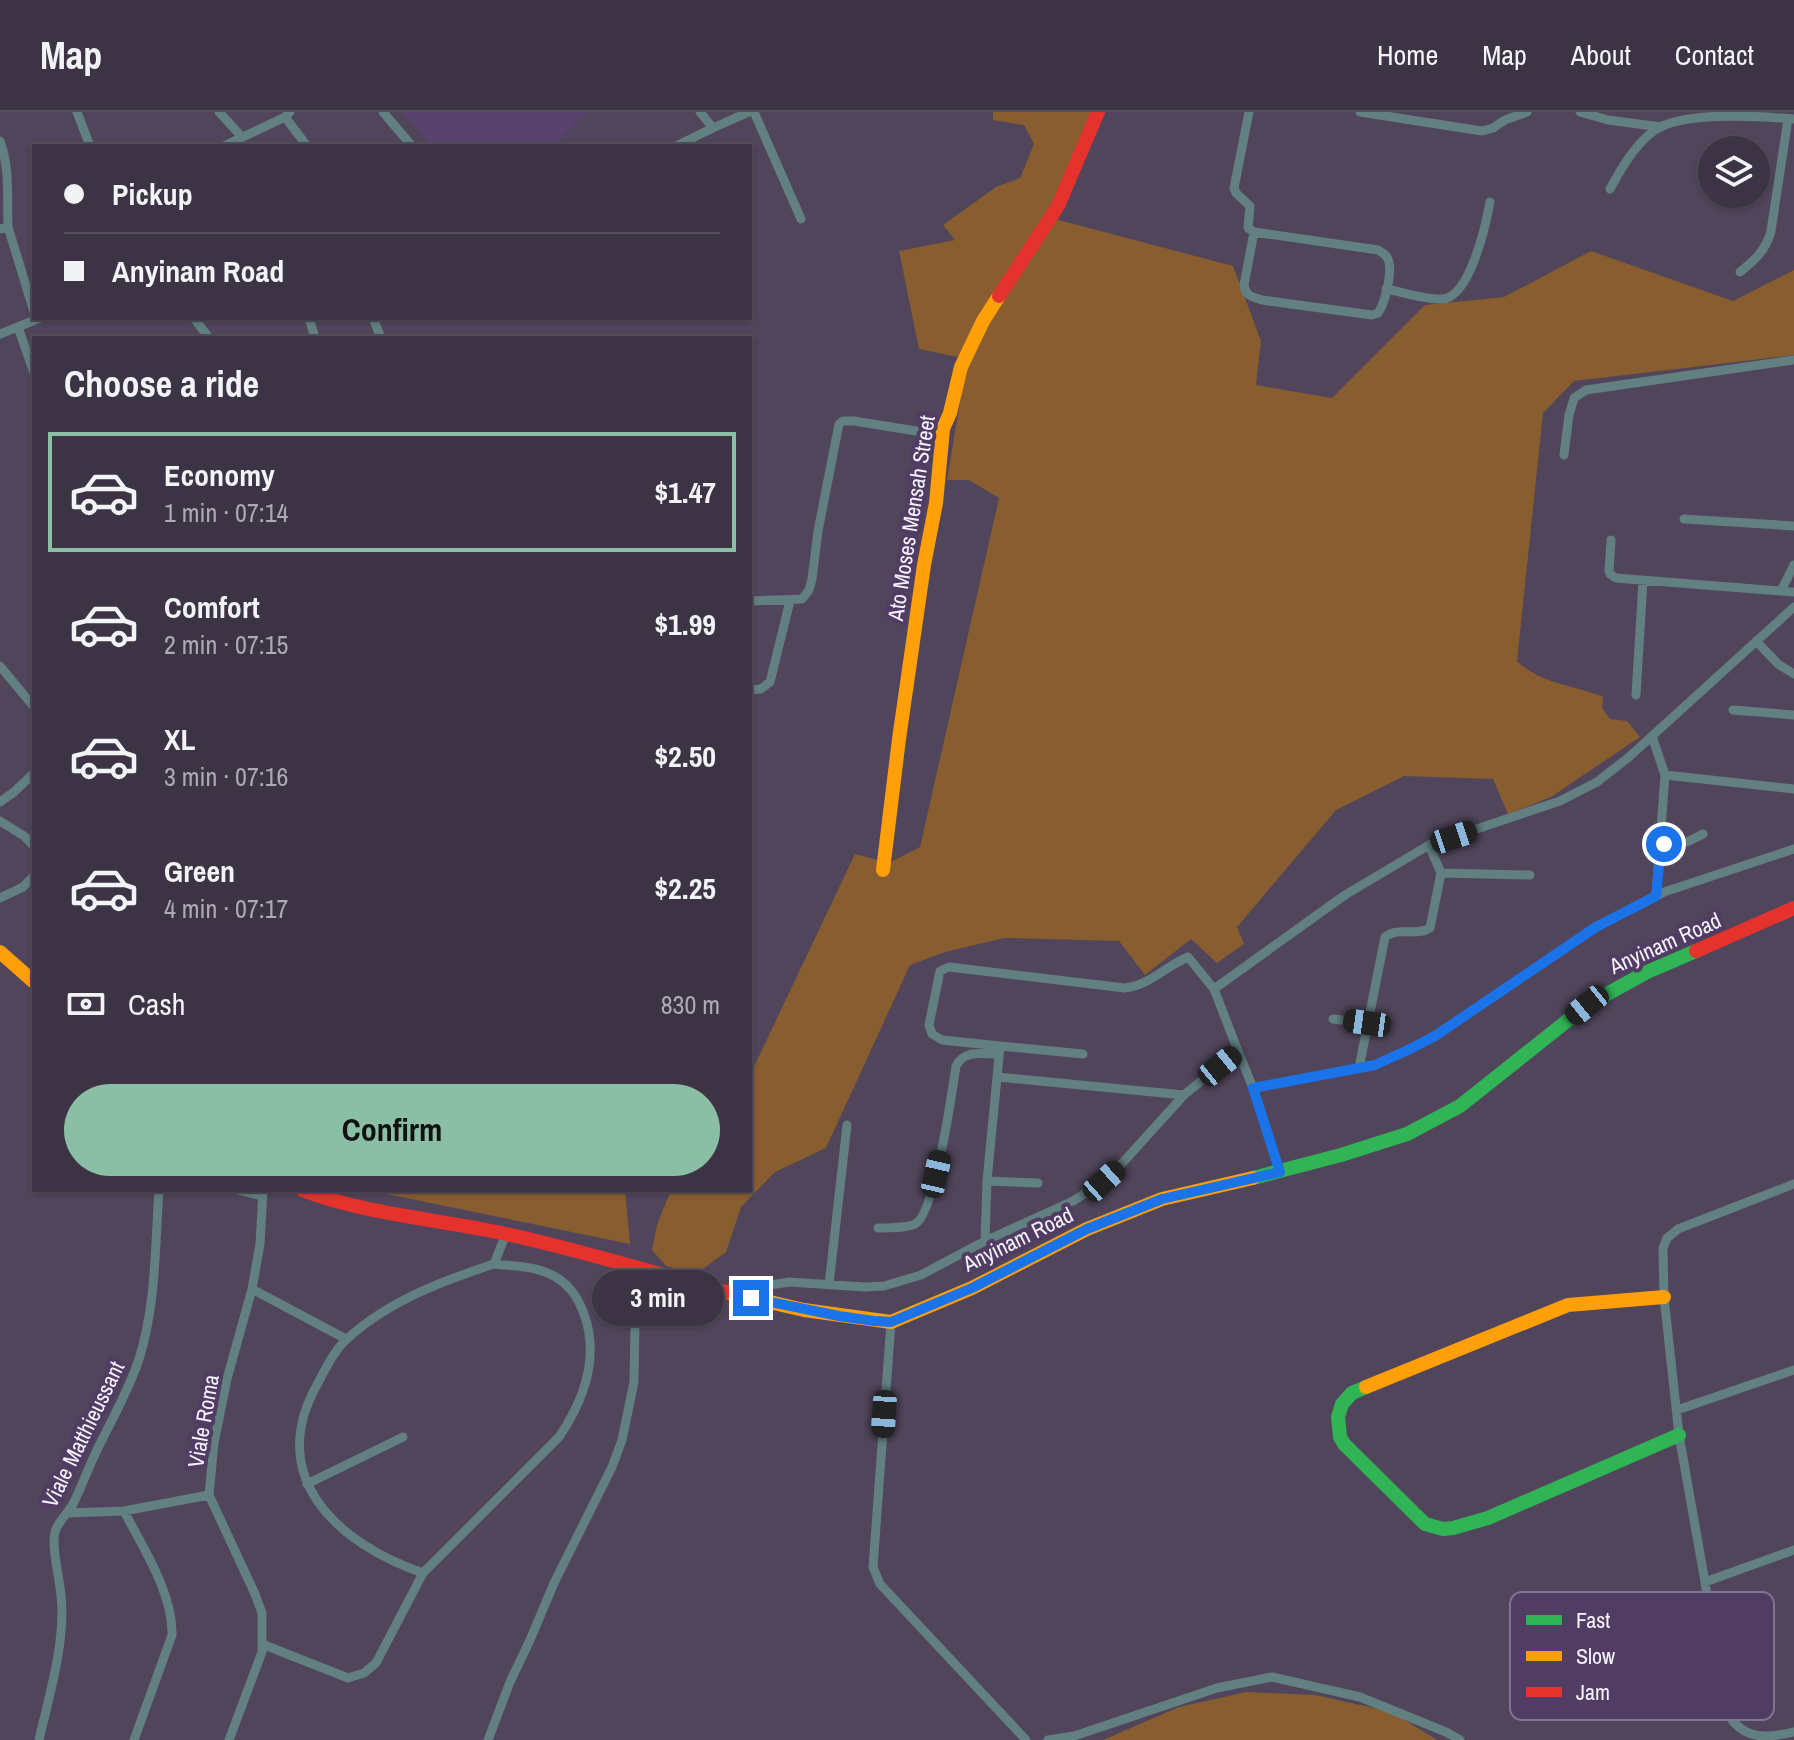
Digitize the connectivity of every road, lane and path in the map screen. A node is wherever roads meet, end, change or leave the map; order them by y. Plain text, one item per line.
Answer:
1 (77, 112) edge
2 (219, 112) edge
3 (383, 112) edge
4 (700, 112) edge
5 (751, 112) edge
6 (1098, 112) edge
7 (1249, 112) edge
8 (1360, 112) edge
9 (1527, 112) edge
10 (1580, 112) edge
11 (288, 114) edge
12 (1791, 119) edge
13 (1661, 127) junction
14 (713, 128) junction
15 (242, 137) junction
16 (0, 141) edge
17 (89, 144) edge
18 (228, 144) edge
19 (306, 144) edge
20 (410, 144) edge
21 (680, 144) edge
22 (1610, 189) dead end
23 (1490, 202) dead end
24 (801, 219) dead end
25 (4, 228) edge
26 (1254, 232) junction
27 (1740, 272) dead end
28 (1386, 289) junction
29 (32, 304) edge
30 (32, 320) edge
31 (18, 327) junction
32 (0, 334) edge
33 (1794, 360) edge
34 (32, 367) edge
35 (943, 429) junction
36 (1564, 455) dead end
37 (1684, 519) dead end
38 (1794, 526) edge
39 (1611, 540) dead end
40 (1794, 565) edge
41 (1643, 581) junction
42 (1781, 591) junction
43 (1794, 592) edge
44 (752, 601) edge
45 (790, 601) junction
46 (1794, 607) edge
47 (1756, 641) junction
48 (0, 666) edge
49 (1794, 674) edge
50 (752, 690) edge
51 (1636, 695) dead end
52 (32, 705) edge
53 (1733, 710) dead end
54 (1794, 715) edge
55 (1652, 736) junction
56 (32, 775) edge
57 (1665, 775) junction
58 (1794, 789) edge
59 (0, 802) edge
60 (0, 821) edge
61 (1703, 834) dead end
62 (32, 844) edge
63 (1429, 845) junction
64 (1661, 845) junction
65 (1794, 849) edge
66 (883, 870) dead end
67 (1441, 873) junction
68 (1530, 875) dead end
69 (32, 878) edge
70 (1656, 896) junction
71 (0, 898) edge
72 (1794, 908) edge
73 (0, 952) edge
74 (32, 980) edge
75 (1214, 989) junction
76 (1333, 1019) dead end
77 (1367, 1023) junction
78 (999, 1050) junction
79 (1238, 1051) junction
80 (1083, 1054) dead end
81 (1359, 1068) junction
82 (998, 1077) junction
83 (1253, 1088) junction
84 (1184, 1095) junction
85 (847, 1125) dead end
86 (1280, 1172) junction
87 (987, 1181) junction
88 (1038, 1183) dead end
89 (1794, 1184) edge
90 (159, 1192) edge
91 (307, 1192) edge
92 (262, 1193) edge
93 (878, 1228) dead end
94 (506, 1234) junction
95 (985, 1241) junction
96 (494, 1264) junction
97 (636, 1267) junction
98 (829, 1285) junction
99 (252, 1289) junction
100 (725, 1292) junction
101 (1664, 1297) junction
102 (891, 1322) junction
103 (346, 1339) junction
104 (1794, 1370) edge
105 (1677, 1410) junction
106 (1679, 1435) junction
107 (403, 1437) dead end
108 (307, 1484) junction
109 (209, 1495) junction
110 (124, 1511) junction
111 (68, 1513) junction
112 (1794, 1550) edge
113 (423, 1573) junction
114 (1705, 1582) junction
115 (1706, 1592) edge
116 (262, 1644) junction
117 (1732, 1720) edge
118 (1794, 1732) edge
119 (39, 1740) edge
120 (134, 1740) edge
121 (229, 1740) edge
122 (488, 1740) edge
123 (1026, 1740) edge
124 (1048, 1740) edge
125 (1460, 1740) edge

1 - 17 street
2 - 15 street
3 - 20 street
4 - 14 street
5 - 14 street
5 - 24 street
6 - 35 street, Ato Moses Mensah Street
7 - 26 street
8 - 9 street
10 - 13 street
11 - 15 street
11 - 19 street
12 - 13 street
12 - 27 street
13 - 22 street
14 - 21 street
15 - 18 street
16 - 25 street
23 - 28 street
25 - 29 street
26 - 28 street
26 - 28 street
30 - 31 street
31 - 32 street
31 - 34 street
33 - 36 street
35 - 45 street
35 - 66 street, Ato Moses Mensah Street
37 - 38 street
39 - 41 street
40 - 42 street
41 - 42 street
41 - 51 street
42 - 43 street
44 - 45 street
45 - 50 street
46 - 47 street
47 - 49 street
47 - 55 street
48 - 52 street
53 - 54 street
55 - 57 street
55 - 63 street
56 - 59 street
57 - 58 street
57 - 64 street
60 - 62 street
61 - 64 street
63 - 67 street
63 - 75 street
64 - 70 street
65 - 70 street
67 - 68 street
67 - 77 street
69 - 71 street
70 - 81 street
72 - 86 street, Anyinam Road
73 - 74 street
75 - 78 street
75 - 79 street
76 - 77 street
77 - 81 street
78 - 80 street
78 - 82 street
78 - 93 street
79 - 83 street
79 - 84 street
81 - 83 street
82 - 84 street
82 - 87 street
83 - 86 street
84 - 95 street
85 - 98 street
86 - 102 street, Anyinam Road
87 - 88 street
87 - 95 street
89 - 101 street
90 - 111 street, Viale Matthieussant
91 - 94 street, Anyinam Road
92 - 99 street, Viale Roma
94 - 96 street
94 - 97 street, Anyinam Road
95 - 98 street
96 - 103 street
96 - 113 street
97 - 100 street, Anyinam Road
97 - 122 street
98 - 100 street
99 - 103 street
99 - 109 street, Viale Roma
100 - 102 street, Anyinam Road
101 - 105 street
101 - 106 street
102 - 123 street
103 - 108 street
104 - 105 street
105 - 106 street
106 - 114 street
107 - 108 street
108 - 113 street
109 - 110 street
109 - 116 street, Viale Roma
110 - 111 street
110 - 120 street
111 - 119 street, Viale Matthieussant
112 - 114 street
113 - 116 street
114 - 115 street
116 - 121 street, Viale Roma
117 - 118 street
124 - 125 street

